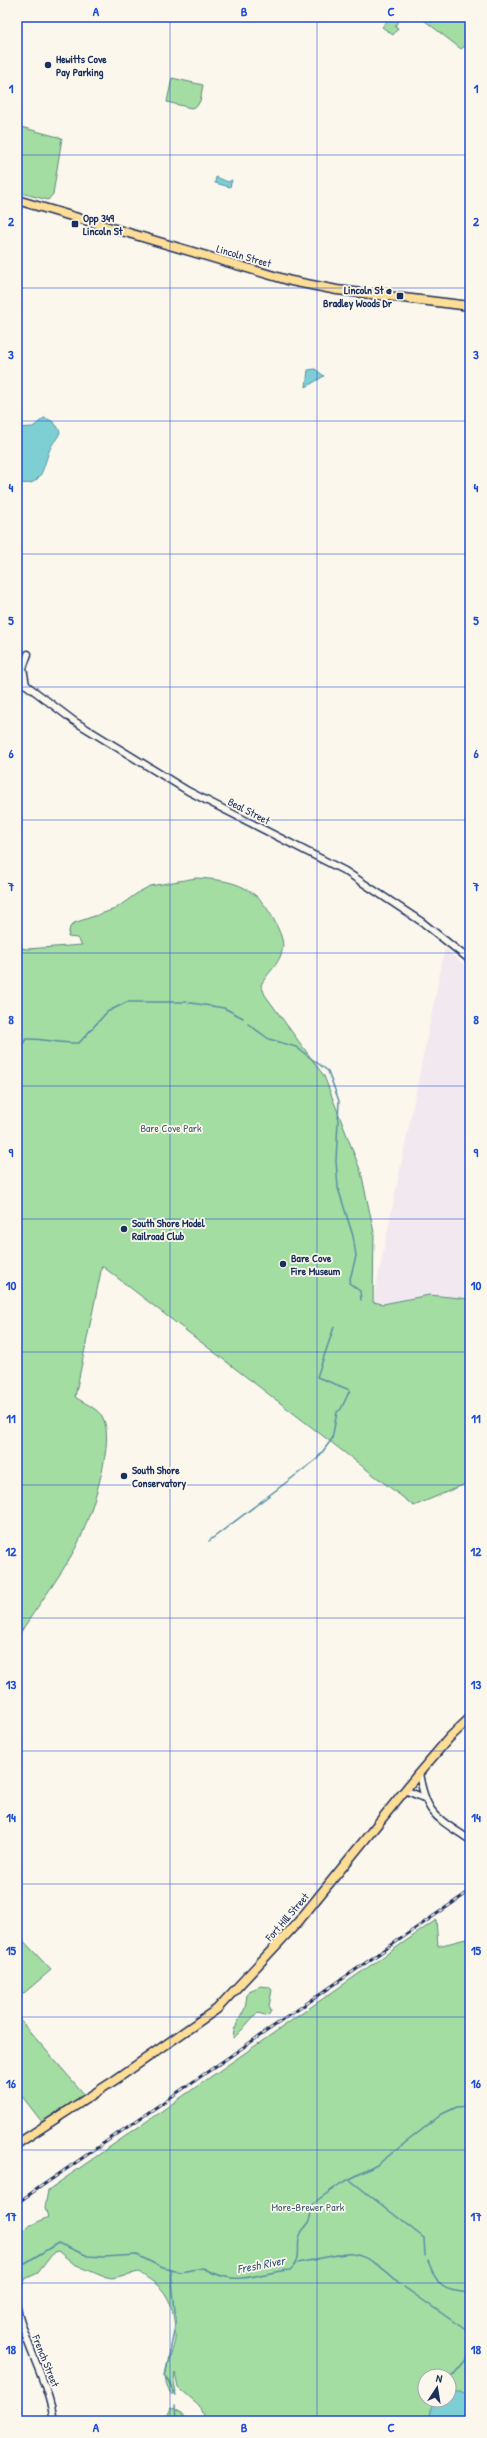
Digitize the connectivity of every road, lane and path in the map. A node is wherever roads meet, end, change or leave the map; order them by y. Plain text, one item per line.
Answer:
1 (17, 200) edge
2 (470, 306) edge
3 (28, 654) dead end
4 (17, 670) edge
5 (18, 679) edge
6 (26, 686) junction
7 (470, 960) edge
8 (470, 1718) edge
9 (419, 1773) junction
10 (405, 1790) junction
11 (424, 1798) junction
12 (470, 1840) edge
13 (17, 2144) edge
14 (17, 2308) edge
15 (54, 2421) edge

1 - 2 main road, Lincoln Street
3 - 6 street
4 - 5 street, Beal Street
5 - 6 street, Beal Street
6 - 7 street, Beal Street
8 - 9 main road, Fort Hill Street
9 - 10 main road, Fort Hill Street
9 - 11 street
10 - 11 street
10 - 13 main road, Fort Hill Street
11 - 12 street
14 - 15 street, French Street

